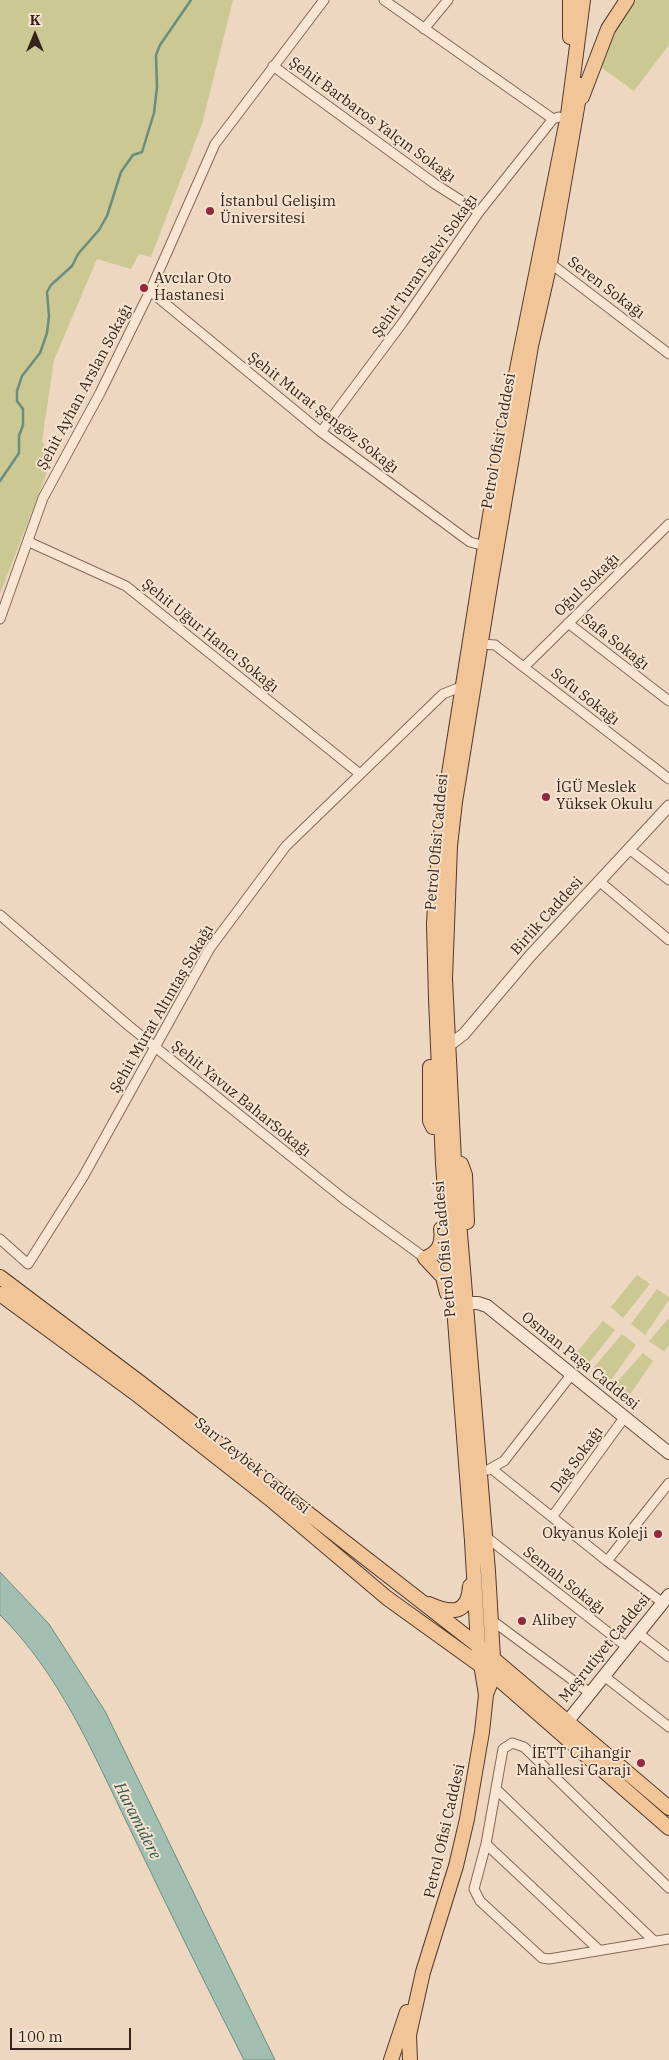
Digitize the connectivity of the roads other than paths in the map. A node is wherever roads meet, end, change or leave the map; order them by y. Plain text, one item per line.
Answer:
1 (324, 0) edge
2 (384, 0) edge
3 (448, 0) edge
4 (570, 0) edge
5 (583, 0) edge
6 (591, 0) edge
7 (627, 0) edge
8 (424, 29) junction
9 (273, 66) junction
10 (572, 86) junction
11 (573, 114) junction
12 (553, 119) junction
13 (479, 212) junction
14 (550, 263) junction
15 (150, 291) junction
16 (669, 354) edge
17 (322, 432) junction
18 (669, 524) edge
19 (29, 542) junction
20 (485, 546) junction
21 (0, 619) edge
22 (568, 623) junction
23 (475, 643) junction
24 (524, 667) junction
25 (463, 686) junction
26 (669, 701) edge
27 (360, 774) junction
28 (669, 779) edge
29 (669, 808) edge
30 (630, 848) junction
31 (599, 880) junction
32 (669, 880) edge
33 (0, 915) edge
34 (669, 940) edge
35 (448, 1046) junction
36 (155, 1047) junction
37 (447, 1128) junction
38 (448, 1162) junction
39 (0, 1239) edge
40 (425, 1258) junction
41 (0, 1277) edge
42 (0, 1294) edge
43 (466, 1303) junction
44 (457, 1349) junction
45 (571, 1375) junction
46 (624, 1418) junction
47 (669, 1454) edge
48 (486, 1471) junction
49 (669, 1483) edge
50 (552, 1517) junction
51 (478, 1538) junction
52 (607, 1561) junction
53 (408, 1592) junction
54 (666, 1599) edge
55 (490, 1619) junction
56 (638, 1634) junction
57 (478, 1645) junction
58 (627, 1647) junction
59 (669, 1657) edge
60 (487, 1662) junction
61 (494, 1675) junction
62 (604, 1676) junction
63 (590, 1693) junction
64 (486, 1695) junction
65 (567, 1722) junction
66 (669, 1727) edge
67 (496, 1789) junction
68 (669, 1808) edge
69 (669, 1828) edge
70 (486, 1844) junction
71 (669, 1888) edge
72 (669, 1939) edge
73 (654, 1941) junction
74 (599, 1950) junction
75 (423, 1972) junction
76 (391, 2060) edge
77 (410, 2060) edge

1 - 9 street, Şehit Ayhan Arslan Sokağı
2 - 8 street
3 - 8 street
4 - 10 main road
5 - 10 main road, Petrol Ofisi Caddesi
6 - 11 main road, Petrol Ofisi Caddesi
7 - 11 main road
8 - 12 street
9 - 13 street, Şehit Barbaros Yalçın Sokağı
9 - 15 street, Şehit Ayhan Arslan Sokağı
10 - 11 main road, Petrol Ofisi Caddesi
11 - 12 street
11 - 14 main road, Petrol Ofisi Caddesi
11 - 20 main road, Petrol Ofisi Caddesi
12 - 13 street, Şehit Turan Selvi Sokağı
13 - 17 street, Şehit Turan Selvi Sokağı
14 - 16 street, Seren Sokağı
14 - 23 main road, Petrol Ofisi Caddesi
15 - 17 street, Şehit Murat Şengöz Sokağı
15 - 19 street, Şehit Ayhan Arslan Sokağı
17 - 20 street, Şehit Murat Şengöz Sokağı
18 - 22 street, Oğul Sokağı
19 - 21 street, Şehit Ayhan Arslan Sokağı
19 - 27 street, Şehit Uğur Hancı Sokağı
20 - 23 main road, Petrol Ofisi Caddesi
22 - 24 street, Oğul Sokağı
22 - 26 street, Safa Sokağı
23 - 24 street, Sofu Sokağı
23 - 25 main road, Petrol Ofisi Caddesi
23 - 35 main road, Petrol Ofisi Caddesi
24 - 28 street, Sofu Sokağı
25 - 27 street, Şehit Murat Altıntaş Sokağı
25 - 37 main road, Petrol Ofisi Caddesi
27 - 36 street, Şehit Murat Altıntaş Sokağı
29 - 30 street, Birlik Caddesi
30 - 31 street, Birlik Caddesi
30 - 32 street
31 - 34 street
31 - 35 street, Birlik Caddesi
33 - 36 street, Şehit Yavuz BaharSokağı
35 - 37 main road, Petrol Ofisi Caddesi
36 - 39 street, Şehit Murat Altıntaş Sokağı
36 - 40 street, Şehit Yavuz BaharSokağı
37 - 38 main road, Petrol Ofisi Caddesi
38 - 40 main road
38 - 43 main road, Petrol Ofisi Caddesi
38 - 44 main road, Petrol Ofisi Caddesi
40 - 44 main road
41 - 53 main road, Sarı Zeybek Caddesi
42 - 60 main road, Sarı Zeybek Caddesi
43 - 45 main road, Osman Paşa Caddesi
43 - 48 main road, Petrol Ofisi Caddesi
44 - 51 main road, Petrol Ofisi Caddesi
45 - 46 main road, Osman Paşa Caddesi
45 - 48 street
46 - 47 main road, Osman Paşa Caddesi
46 - 50 street, Dağ Sokağı
48 - 50 street
48 - 51 main road, Petrol Ofisi Caddesi
49 - 52 street
50 - 52 street
51 - 53 main road
51 - 55 main road, Petrol Ofisi Caddesi
51 - 57 main road, Petrol Ofisi Caddesi
51 - 58 street, Semah Sokağı
52 - 54 street
53 - 57 main road, Sarı Zeybek Caddesi
54 - 56 main road, Meşrutiyet Caddesi
55 - 60 main road, Petrol Ofisi Caddesi
55 - 63 street
56 - 58 main road, Meşrutiyet Caddesi
56 - 59 street
57 - 60 main road, Petrol Ofisi Caddesi
58 - 62 main road, Meşrutiyet Caddesi
60 - 61 main road
60 - 64 main road, Petrol Ofisi Caddesi
60 - 65 main road
61 - 64 main road, Petrol Ofisi Caddesi
61 - 69 main road
62 - 63 main road, Meşrutiyet Caddesi
62 - 66 street
63 - 65 main road, Meşrutiyet Caddesi
64 - 75 main road, Petrol Ofisi Caddesi
65 - 68 main road
67 - 70 street
67 - 71 street
67 - 73 street
70 - 74 street
70 - 74 street
72 - 73 street
73 - 74 street
75 - 76 main road, Petrol Ofisi Caddesi
75 - 77 main road, Petrol Ofisi Caddesi

